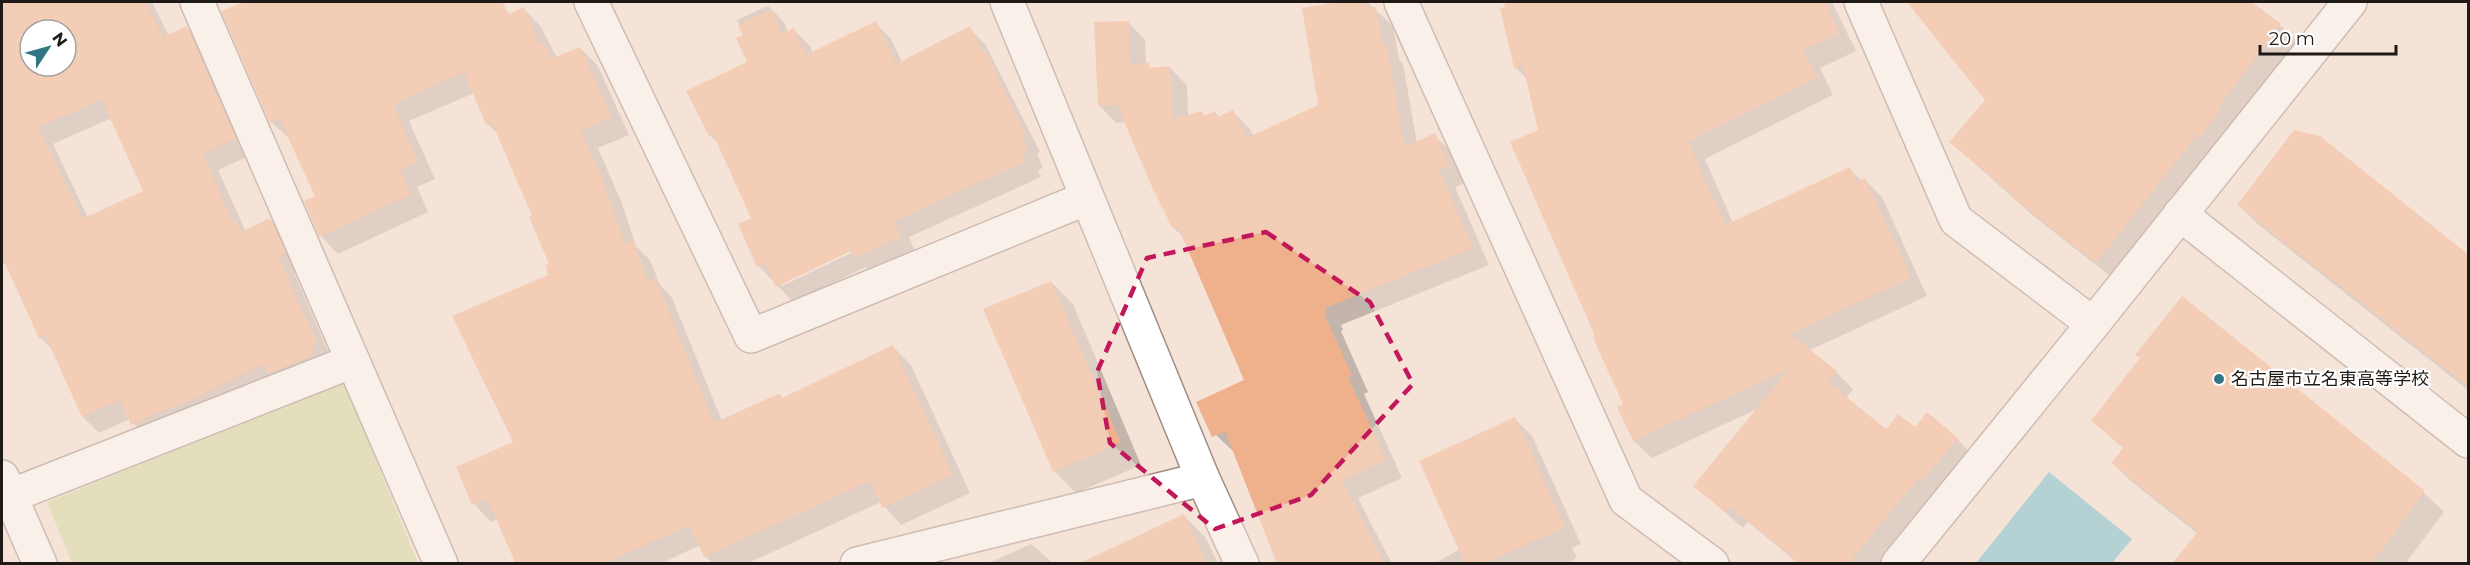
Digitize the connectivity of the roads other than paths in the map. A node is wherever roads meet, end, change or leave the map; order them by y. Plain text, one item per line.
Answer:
1 (197, 2) edge
2 (591, 2) edge
3 (1007, 2) edge
4 (1401, 2) edge
5 (1861, 2) edge
6 (2350, 2) edge
7 (1087, 198) junction
8 (2180, 214) junction
9 (2093, 324) junction
10 (353, 361) junction
11 (2469, 441) edge
12 (1203, 479) junction
13 (6, 486) edge
14 (39, 564) edge
15 (441, 564) edge
16 (856, 564) edge
17 (1242, 564) edge
18 (1712, 564) edge
19 (1898, 564) edge

1 - 10 street
2 - 7 street
3 - 7 street
4 - 18 street
5 - 9 street
6 - 8 street
7 - 12 street
8 - 9 street
8 - 11 street
9 - 19 street
10 - 13 street
10 - 15 street
12 - 16 street
12 - 17 street
13 - 14 street

